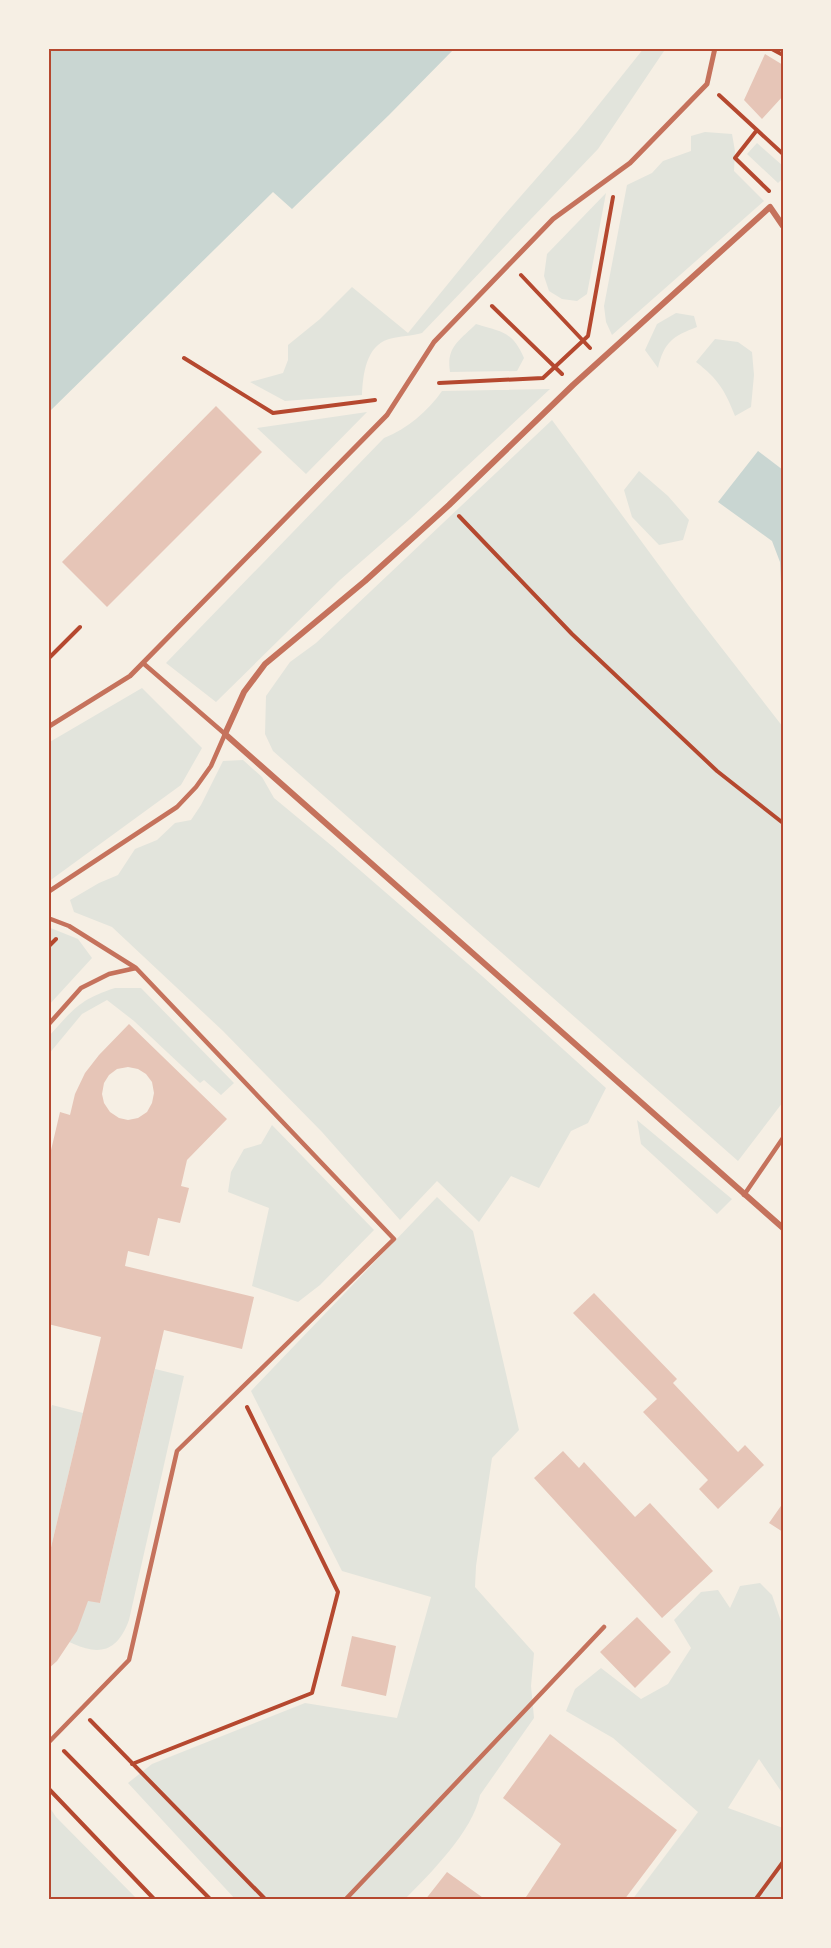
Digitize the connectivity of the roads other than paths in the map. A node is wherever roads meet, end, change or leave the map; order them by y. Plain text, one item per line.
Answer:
1 (716, 48) edge
2 (783, 226) edge
3 (143, 663) junction
4 (48, 726) edge
5 (225, 734) junction
6 (48, 892) edge
7 (48, 918) edge
8 (136, 968) junction
9 (48, 1025) edge
10 (783, 1138) edge
11 (744, 1195) junction
12 (783, 1228) edge
13 (604, 1627) dead end
14 (50, 1741) edge
15 (345, 1900) edge

1 - 3 street
2 - 5 street
3 - 4 street
3 - 5 lane
5 - 6 lane
5 - 11 street
7 - 8 lane
8 - 9 lane
8 - 14 lane
10 - 11 lane
11 - 12 street
13 - 15 lane

